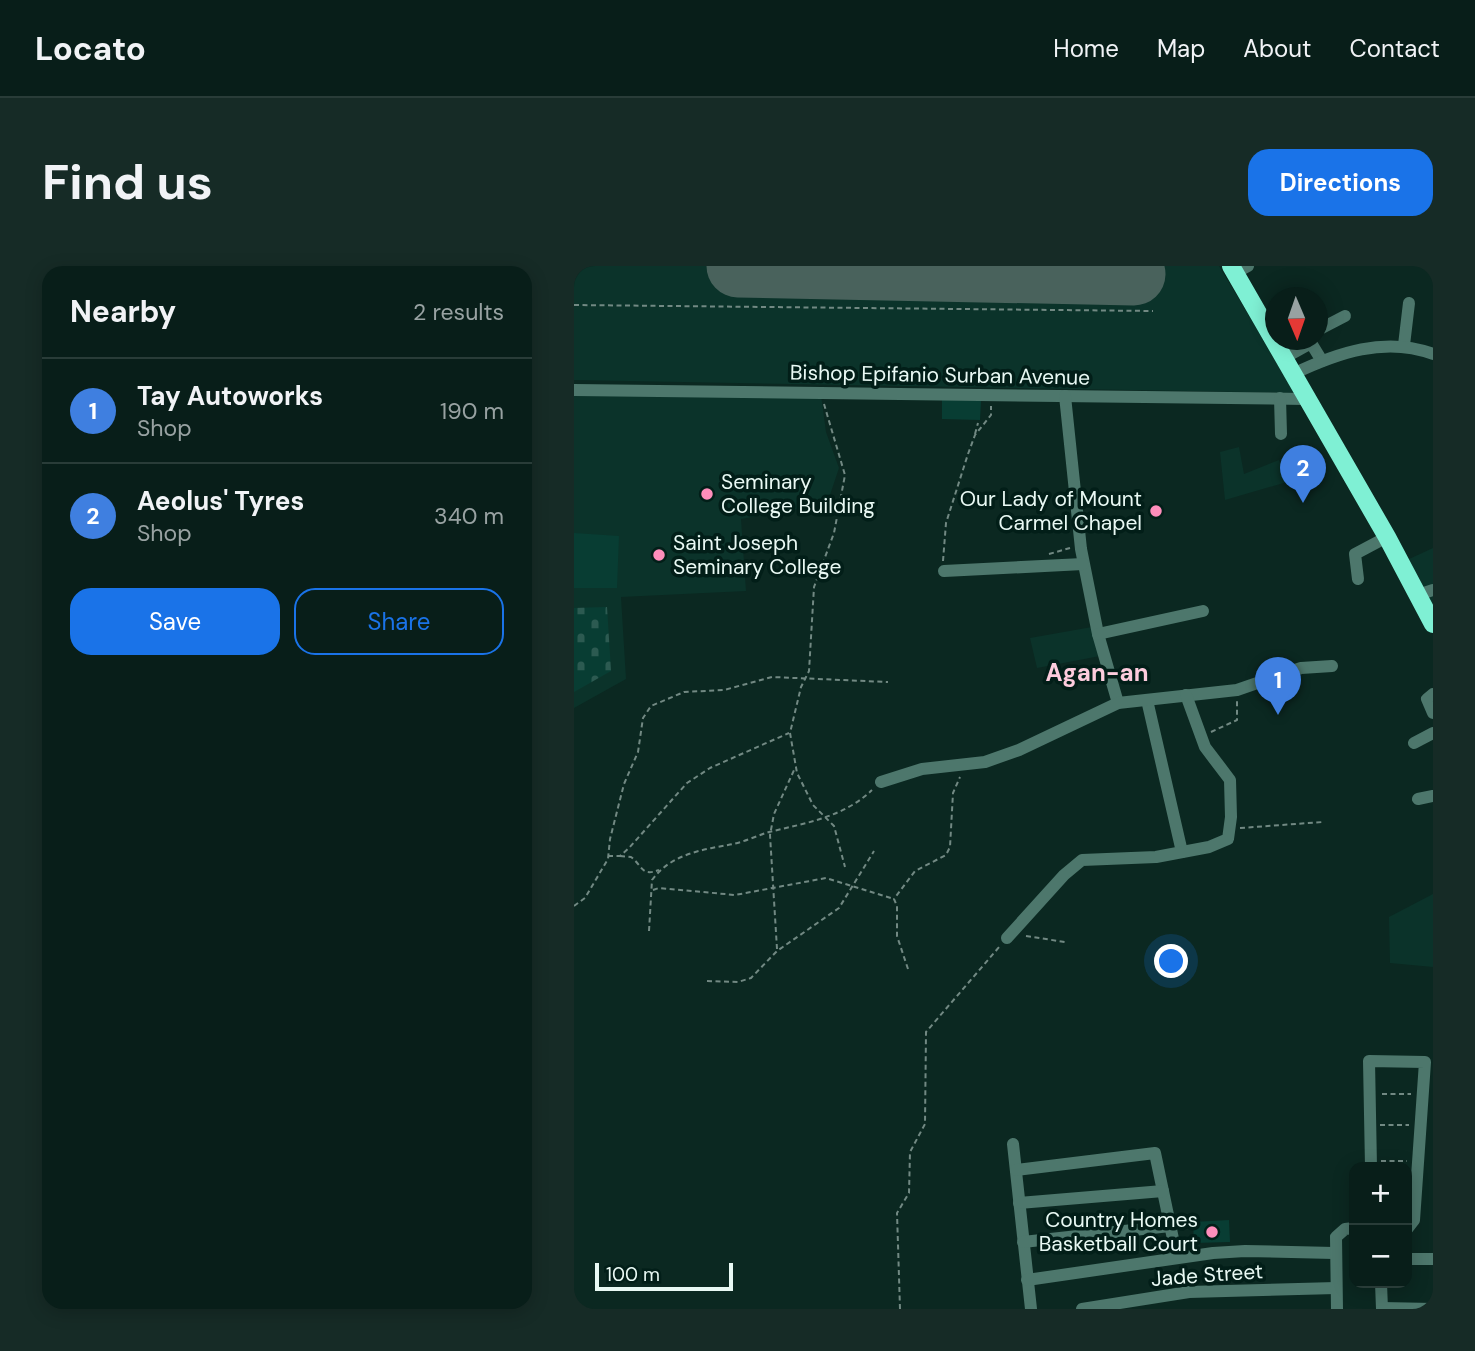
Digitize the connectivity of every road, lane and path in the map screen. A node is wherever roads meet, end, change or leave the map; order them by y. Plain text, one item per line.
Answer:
1 (1238, 269) edge
2 (1409, 303) dead end
3 (574, 305) edge
4 (1153, 311) dead end
5 (1345, 316) dead end
6 (1328, 325) edge
7 (1404, 345) junction
8 (1293, 350) edge
9 (1433, 354) edge
10 (1285, 361) junction
11 (1322, 361) junction
12 (574, 390) edge
13 (820, 393) junction
14 (991, 395) junction
15 (1065, 396) junction
16 (1280, 398) junction
17 (1306, 399) junction
18 (978, 423) dead end
19 (1281, 434) dead end
20 (975, 435) junction
21 (1387, 537) junction
22 (1083, 564) junction
23 (944, 571) joint
24 (1358, 579) dead end
25 (1426, 593) edge
26 (1203, 611) dead end
27 (1433, 624) edge
28 (1098, 634) junction
29 (1332, 666) dead end
30 (805, 679) junction
31 (888, 682) dead end
32 (1237, 690) junction
33 (1433, 694) edge
34 (1186, 695) junction
35 (1147, 700) junction
36 (1118, 703) junction
37 (1433, 713) edge
38 (790, 733) junction
39 (1433, 733) edge
40 (1200, 736) junction
41 (1414, 743) dead end
42 (969, 765) junction
43 (796, 767) junction
44 (881, 782) joint
45 (1433, 796) edge
46 (1418, 799) dead end
47 (826, 816) junction
48 (1323, 822) dead end
49 (1231, 828) junction
50 (771, 832) junction
51 (874, 851) dead end
52 (1182, 852) junction
53 (608, 856) junction
54 (620, 856) junction
55 (845, 867) dead end
56 (660, 870) junction
57 (855, 886) junction
58 (774, 888) junction
59 (652, 890) junction
60 (894, 899) junction
61 (574, 906) edge
62 (649, 931) dead end
63 (1007, 938) junction
64 (1065, 942) dead end
65 (777, 951) junction
66 (908, 969) dead end
67 (707, 981) dead end
68 (1370, 1094) junction
69 (1423, 1094) junction
70 (1370, 1125) junction
71 (1421, 1125) junction
72 (1013, 1144) dead end
73 (1418, 1161) junction
74 (1371, 1162) edge
75 (1402, 1162) edge
76 (1016, 1170) junction
77 (1163, 1191) junction
78 (1019, 1203) junction
79 (1411, 1225) edge
80 (1170, 1226) junction
81 (1349, 1229) edge
82 (1023, 1242) junction
83 (1334, 1253) junction
84 (1177, 1258) junction
85 (1412, 1259) edge
86 (1433, 1259) edge
87 (1027, 1280) junction
88 (1336, 1288) junction
89 (1381, 1288) edge
90 (900, 1309) edge
91 (1031, 1309) edge
92 (1082, 1309) edge
93 (1337, 1309) edge
94 (1382, 1309) edge
95 (1433, 1309) edge

1 - 10 highway
2 - 7 street
3 - 4 path
5 - 6 street
7 - 9 street
7 - 11 street
8 - 10 street
10 - 11 street
10 - 11 street
10 - 17 highway
12 - 13 street, Bishop Epifanio Surban Avenue
13 - 14 street, Bishop Epifanio Surban Avenue
13 - 30 path
14 - 15 street, Bishop Epifanio Surban Avenue
14 - 20 path
15 - 16 street, Bishop Epifanio Surban Avenue
15 - 22 street
16 - 17 street, Bishop Epifanio Surban Avenue
16 - 19 street
17 - 21 highway
18 - 20 path
20 - 23 path
21 - 24 street
21 - 25 highway
22 - 23 street
22 - 28 street
25 - 27 highway
26 - 28 street
28 - 36 street
29 - 32 street
30 - 31 path
30 - 38 path
30 - 53 path
32 - 34 street
32 - 40 path
33 - 37 street
34 - 35 street
34 - 40 street
35 - 36 street
35 - 52 street
36 - 42 street
38 - 43 path
38 - 54 path
39 - 41 street
40 - 49 street
42 - 44 street
42 - 60 path
43 - 47 path
43 - 50 path
44 - 47 path
45 - 46 street
47 - 50 path
47 - 55 path
48 - 49 path
49 - 52 street
50 - 56 path
50 - 58 path
51 - 57 path
52 - 63 street
53 - 54 path
53 - 61 path
54 - 56 path
56 - 59 path
57 - 58 path
57 - 60 path
57 - 65 path
58 - 59 path
58 - 65 path
59 - 62 path
60 - 66 path
63 - 64 path
63 - 90 path
65 - 67 path
68 - 69 path
68 - 69 street
68 - 70 street
69 - 71 street
70 - 71 path
70 - 74 street
71 - 73 street
72 - 76 street
73 - 75 path
73 - 79 street
76 - 77 street
76 - 78 street
77 - 78 street
77 - 80 street
78 - 82 street
80 - 82 street
80 - 84 street
81 - 83 street
82 - 87 street
83 - 84 street
83 - 88 street
84 - 87 street
85 - 86 street
87 - 91 street
88 - 92 street, Jade Street
88 - 93 street
89 - 94 street
94 - 95 street

